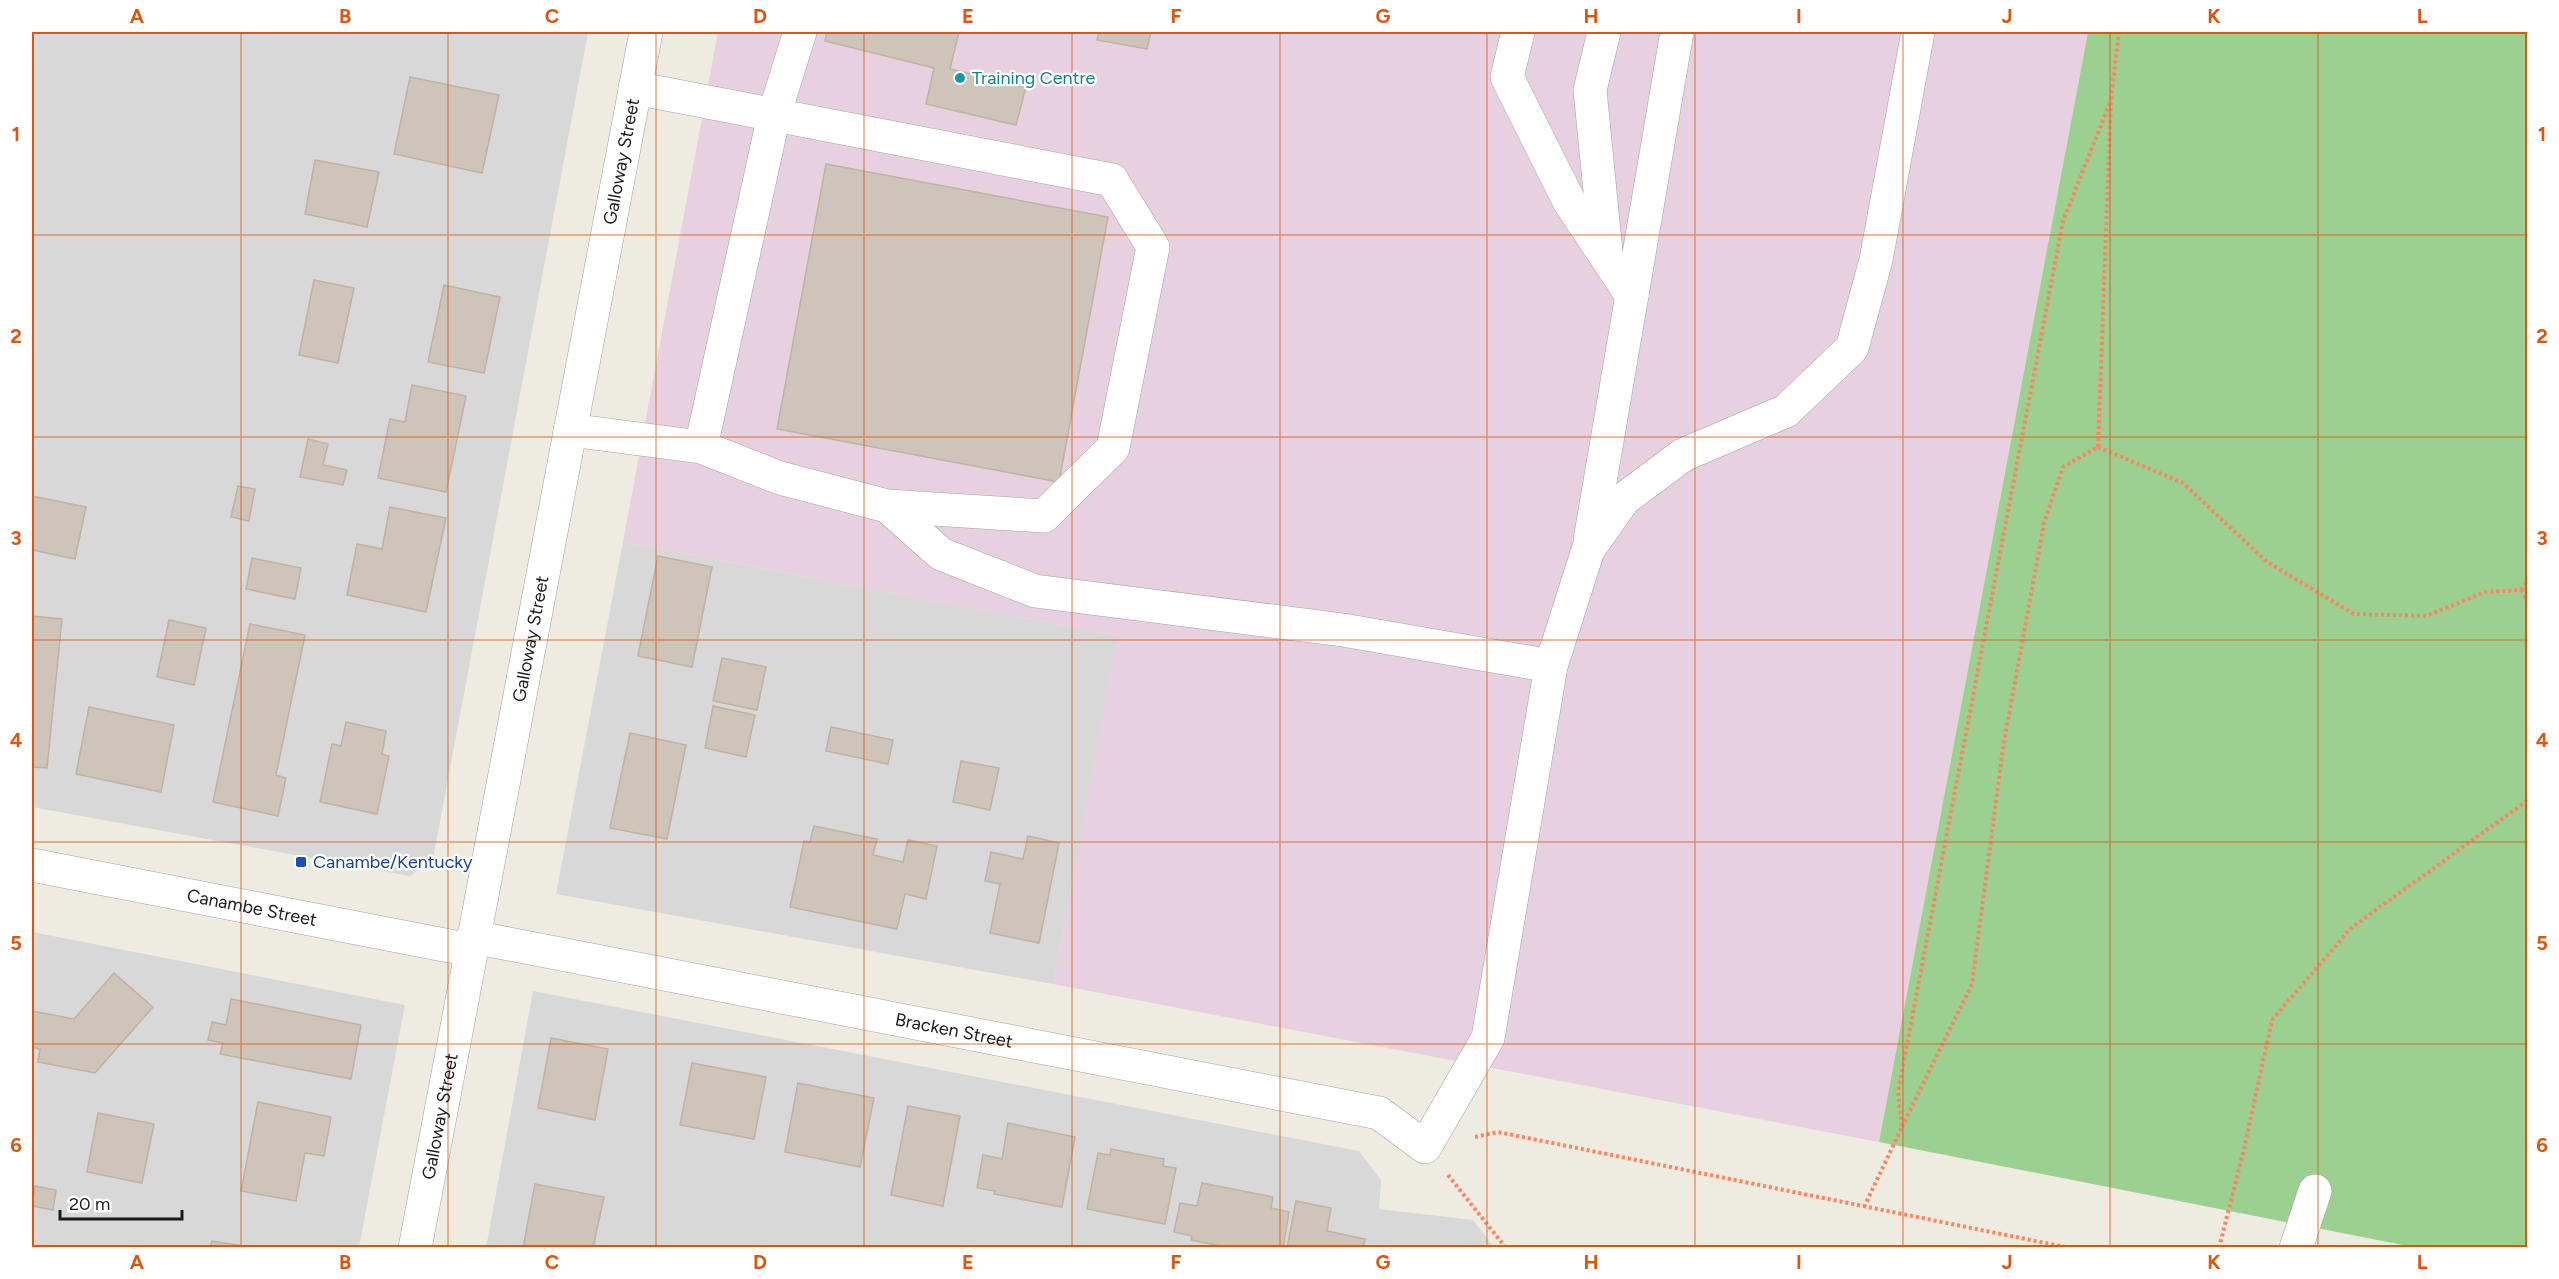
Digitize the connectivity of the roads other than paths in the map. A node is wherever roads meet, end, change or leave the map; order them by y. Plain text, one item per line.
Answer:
1 (646, 32) edge
2 (800, 32) edge
3 (1518, 32) edge
4 (1604, 32) edge
5 (1677, 32) edge
6 (1918, 32) edge
7 (636, 88) junction
8 (774, 115) junction
9 (1606, 257) junction
10 (1632, 296) junction
11 (570, 430) junction
12 (700, 447) junction
13 (888, 506) junction
14 (1588, 550) junction
15 (1551, 666) junction
16 (32, 866) edge
17 (471, 944) junction
18 (2315, 1191) dead end
19 (415, 1248) edge
20 (2296, 1248) edge

1 - 7 street, Galloway Street
2 - 8 street
3 - 9 street
4 - 9 street
5 - 10 street
6 - 14 street
7 - 8 street
7 - 11 street, Galloway Street
8 - 12 street
8 - 13 street
9 - 10 street
10 - 14 street
11 - 12 street
11 - 17 street, Galloway Street
12 - 13 street
13 - 15 street
14 - 15 street
15 - 17 street, Bracken Street
16 - 17 street, Canambe Street
17 - 19 street, Galloway Street
18 - 20 street

